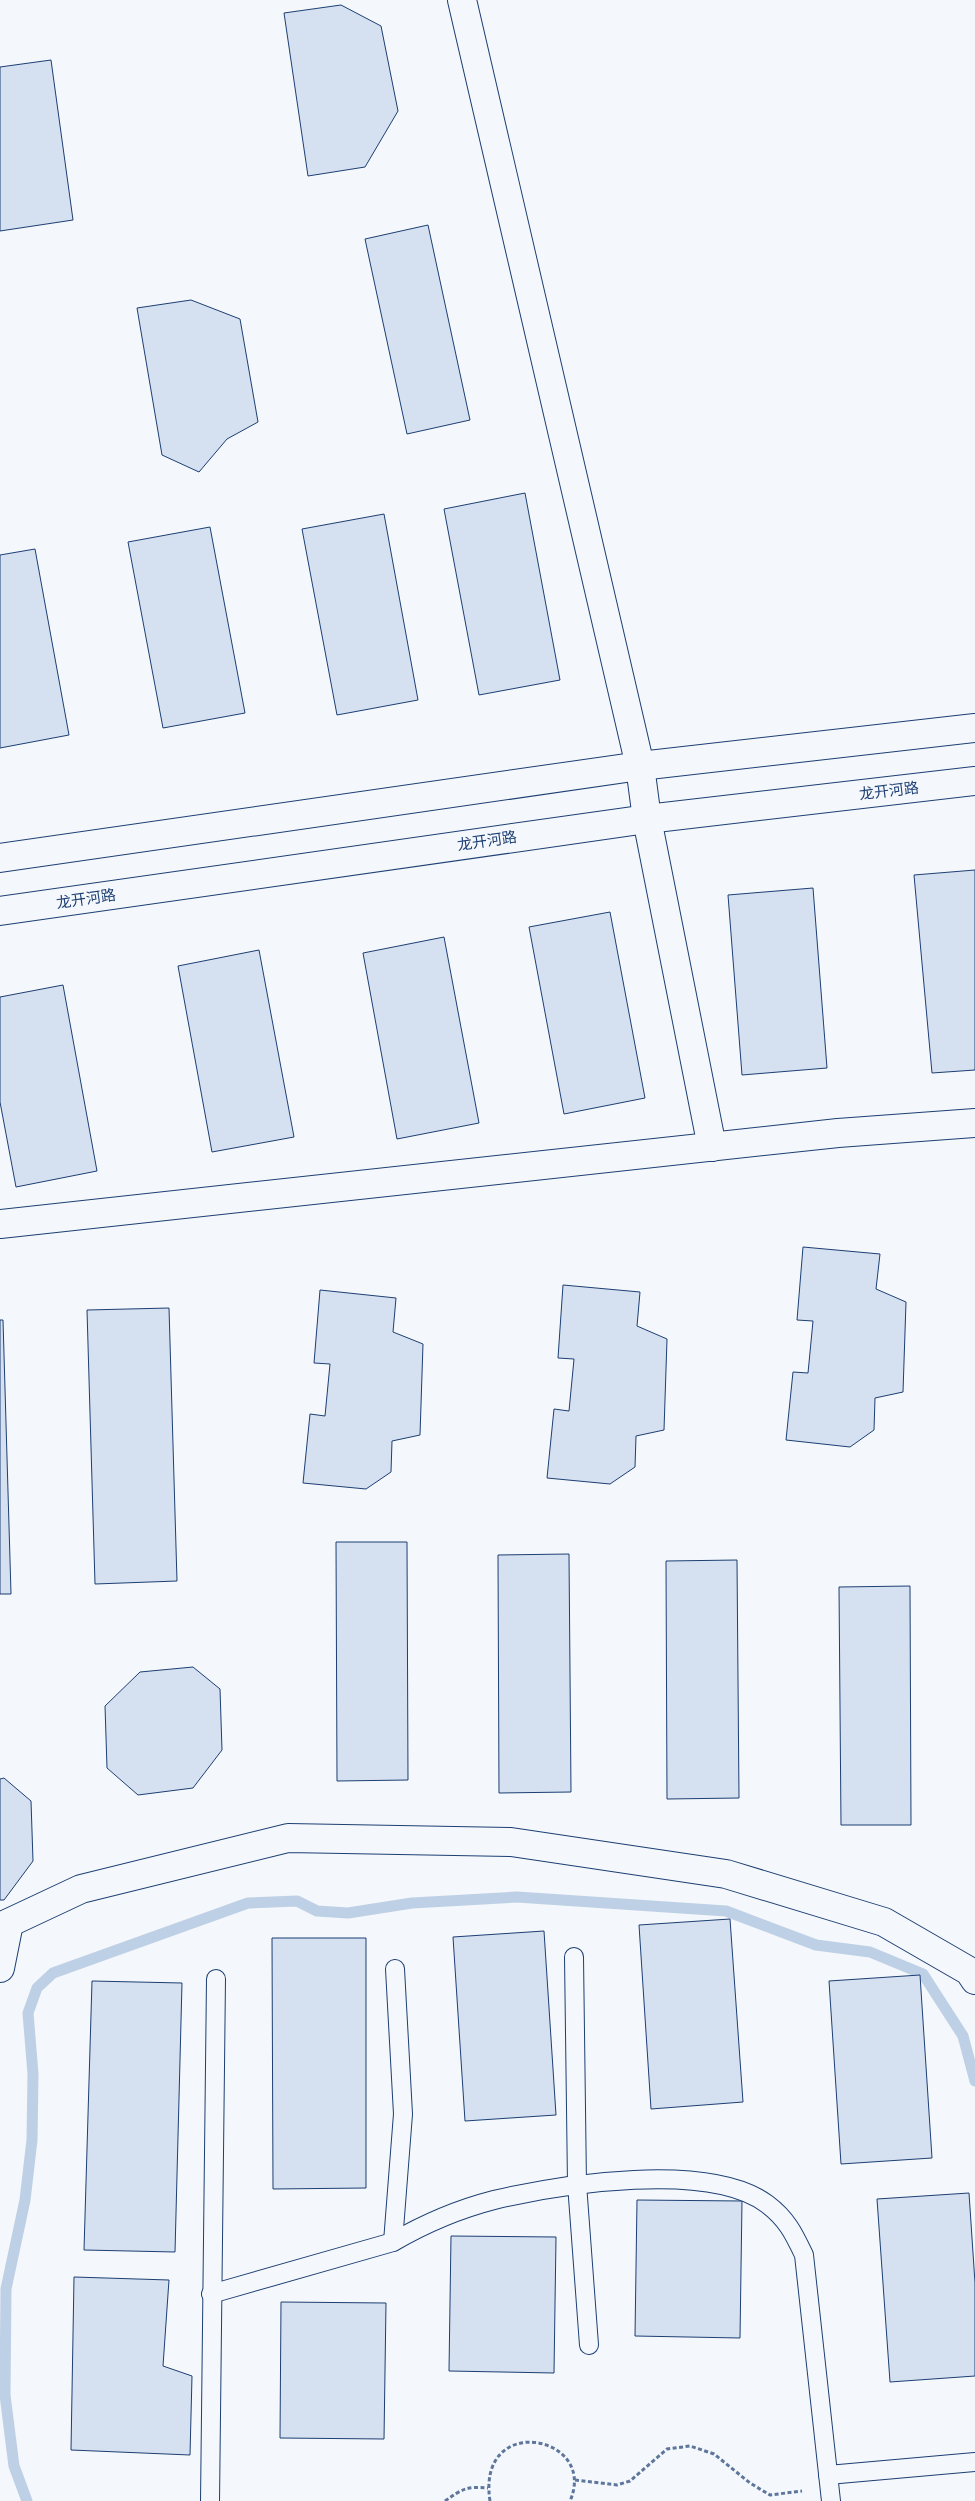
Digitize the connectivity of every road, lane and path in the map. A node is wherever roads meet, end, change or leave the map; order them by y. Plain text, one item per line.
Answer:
1 (462, 0) edge
2 (975, 728) edge
3 (640, 766) junction
4 (975, 780) edge
5 (647, 819) junction
6 (0, 858) edge
7 (0, 911) edge
8 (975, 1123) edge
9 (712, 1147) junction
10 (0, 1224) edge
11 (4, 1925) edge
12 (574, 1956) dead end
13 (0, 1968) edge
14 (395, 1969) dead end
15 (216, 1979) dead end
16 (975, 1980) edge
17 (577, 2184) junction
18 (393, 2242) junction
19 (211, 2294) junction
20 (590, 2345) dead end
21 (975, 2462) edge
22 (828, 2475) junction
23 (575, 2480) junction
24 (488, 2488) junction
25 (210, 2501) edge
26 (445, 2501) edge
27 (490, 2501) edge
28 (570, 2501) edge
29 (831, 2501) edge

1 - 3 street
2 - 3 street
3 - 5 street
3 - 6 street
4 - 5 street, 龙开河路
5 - 7 street, 龙开河路
5 - 9 street
8 - 9 street
9 - 10 street
11 - 13 street
11 - 16 street
12 - 17 lane
14 - 18 lane
15 - 19 lane
17 - 18 lane
17 - 20 lane
17 - 22 lane
18 - 19 lane
19 - 25 lane
21 - 22 lane
22 - 23 path
22 - 29 lane
23 - 24 path
23 - 28 path
24 - 26 path
24 - 27 path

